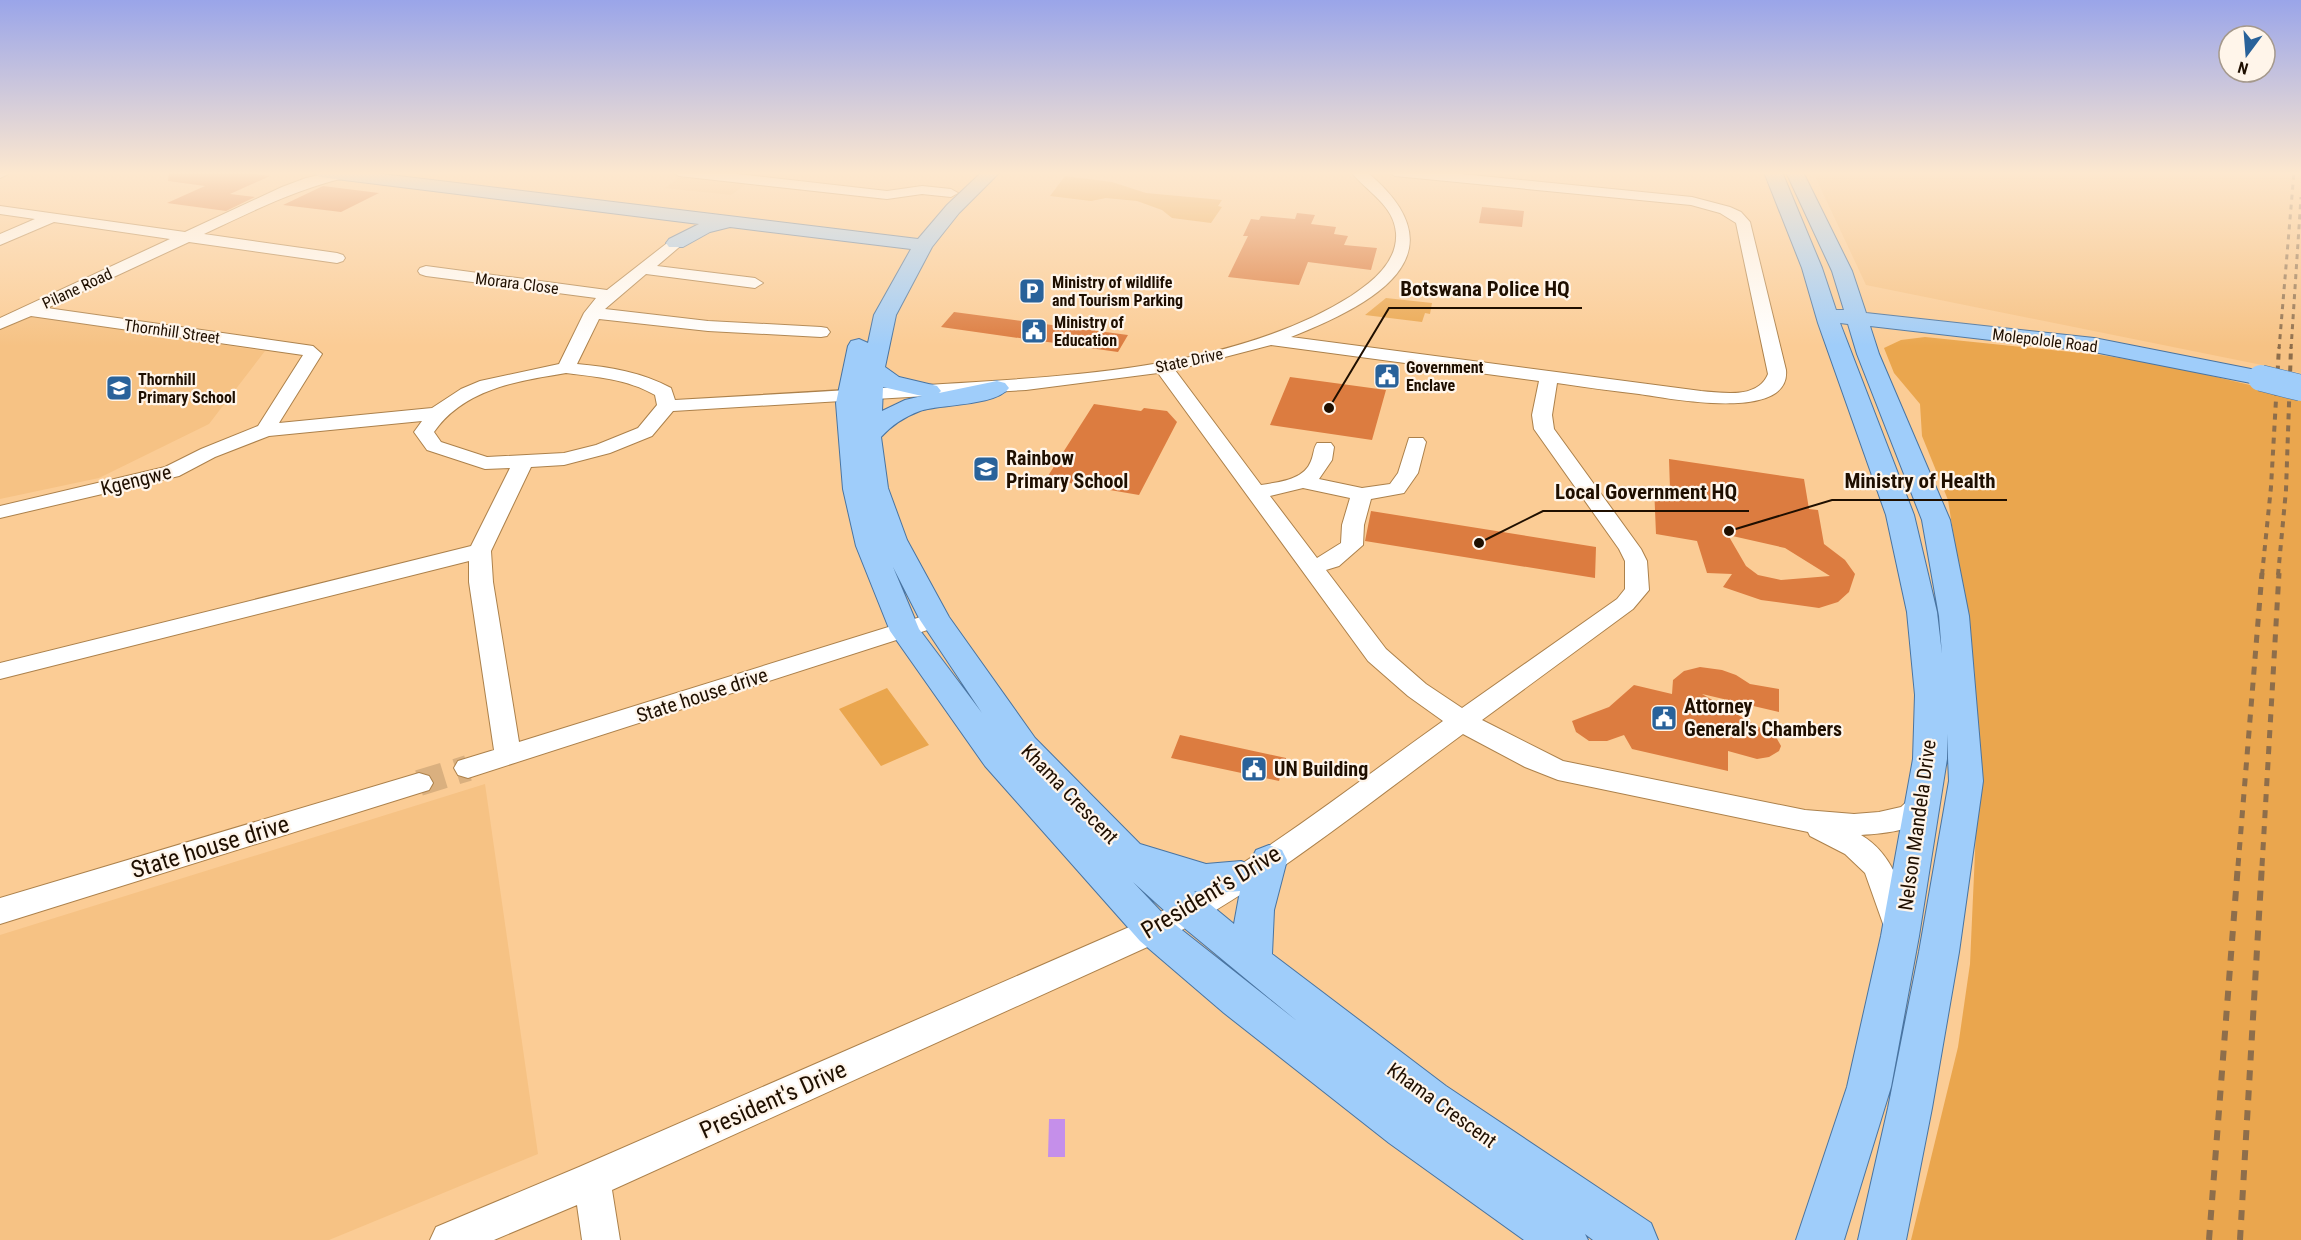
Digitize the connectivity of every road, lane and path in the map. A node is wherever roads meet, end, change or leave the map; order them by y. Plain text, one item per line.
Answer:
1 (23, 230) edge
2 (135, 230) edge
3 (200, 230) edge
4 (686, 230) edge
5 (701, 230) edge
6 (799, 230) edge
7 (924, 230) edge
8 (929, 230) edge
9 (1404, 230) edge
10 (1745, 230) edge
11 (1797, 230) edge
12 (1815, 230) edge
13 (185, 237) junction
14 (0, 240) edge
15 (676, 243) junction
16 (913, 244) junction
17 (338, 258) dead end
18 (642, 269) junction
19 (426, 271) dead end
20 (755, 283) dead end
21 (609, 295) junction
22 (30, 310) junction
23 (593, 313) junction
24 (1848, 321) junction
25 (0, 324) edge
26 (1925, 329) junction
27 (821, 332) dead end
28 (1272, 340) junction
29 (1162, 366) junction
30 (566, 368) junction
31 (1549, 376) junction
32 (2262, 382) junction
33 (864, 387) junction
34 (997, 388) junction
35 (2301, 388) edge
36 (929, 391) joint
37 (2301, 394) edge
38 (667, 405) junction
39 (435, 414) junction
40 (265, 430) junction
41 (868, 435) junction
42 (1416, 442) dead end
43 (1324, 447) dead end
44 (523, 462) junction
45 (1302, 482) junction
46 (1256, 492) junction
47 (1362, 494) junction
48 (0, 512) edge
49 (480, 551) junction
50 (1311, 567) junction
51 (920, 626) junction
52 (0, 671) edge
53 (1462, 721) junction
54 (508, 756) junction
55 (468, 768) tunnel mouth
56 (419, 783) tunnel mouth
57 (1923, 804) junction
58 (1804, 821) junction
59 (1126, 853) junction
60 (1255, 868) junction
61 (1191, 910) junction
62 (0, 912) edge
63 (1154, 930) junction
64 (1900, 936) junction
65 (1253, 962) junction
66 (592, 1180) junction
67 (449, 1240) edge
68 (601, 1240) edge
69 (1564, 1240) edge
70 (1634, 1240) edge
71 (1820, 1240) edge
72 (1882, 1240) edge

1 - 14 street
2 - 13 street
3 - 13 street, Pilane Road
4 - 15 main road
5 - 15 main road
6 - 16 main road
7 - 16 main road, Khama Crescent
8 - 16 main road, Khama Crescent
9 - 28 street, State Drive
10 - 31 street
11 - 24 main road, Nelson Mandela Drive
12 - 24 main road, Nelson Mandela Drive
13 - 17 street
13 - 22 street, Pilane Road
15 - 18 street
16 - 33 main road, Khama Crescent
18 - 20 street
18 - 21 street
19 - 21 street, Morara Close
21 - 23 street
22 - 25 street, Pilane Road
22 - 40 street, Thornhill Street
23 - 27 street
23 - 30 street
24 - 26 main road, Molepolole Road
24 - 26 main road
24 - 57 main road, Nelson Mandela Drive
24 - 72 main road, Nelson Mandela Drive
26 - 32 main road, Molepolole Road
28 - 29 street, State Drive
28 - 31 street
29 - 34 street, State Drive
29 - 46 street
30 - 38 street
30 - 39 street
31 - 53 street, President's Drive
32 - 35 main road, bridge
32 - 37 main road
33 - 36 main road
33 - 38 street
33 - 41 main road, Khama Crescent
33 - 51 main road, Khama Crescent
34 - 36 street, State Drive
34 - 41 main road
38 - 44 street
39 - 40 street, Kgengwe
39 - 44 street
40 - 48 street, Kgengwe
41 - 51 main road, Khama Crescent
42 - 47 street
43 - 45 street
44 - 49 street
45 - 46 street
45 - 47 street
46 - 50 street
47 - 50 street
49 - 52 street
49 - 54 street
50 - 53 street
51 - 54 street, State house drive
51 - 59 main road, Khama Crescent
51 - 63 main road, Khama Crescent
53 - 58 street
53 - 60 street, President's Drive
54 - 55 street, State house drive
56 - 62 street, State house drive
57 - 58 street
57 - 64 main road, Nelson Mandela Drive
58 - 64 street
59 - 60 main road
59 - 61 main road, Khama Crescent
60 - 61 street, President's Drive
60 - 65 main road
61 - 63 street, President's Drive
61 - 65 main road, Khama Crescent
63 - 66 street, President's Drive
63 - 69 main road, Khama Crescent
64 - 71 main road, Nelson Mandela Drive
65 - 70 main road, Khama Crescent
66 - 67 street, President's Drive
66 - 68 street

